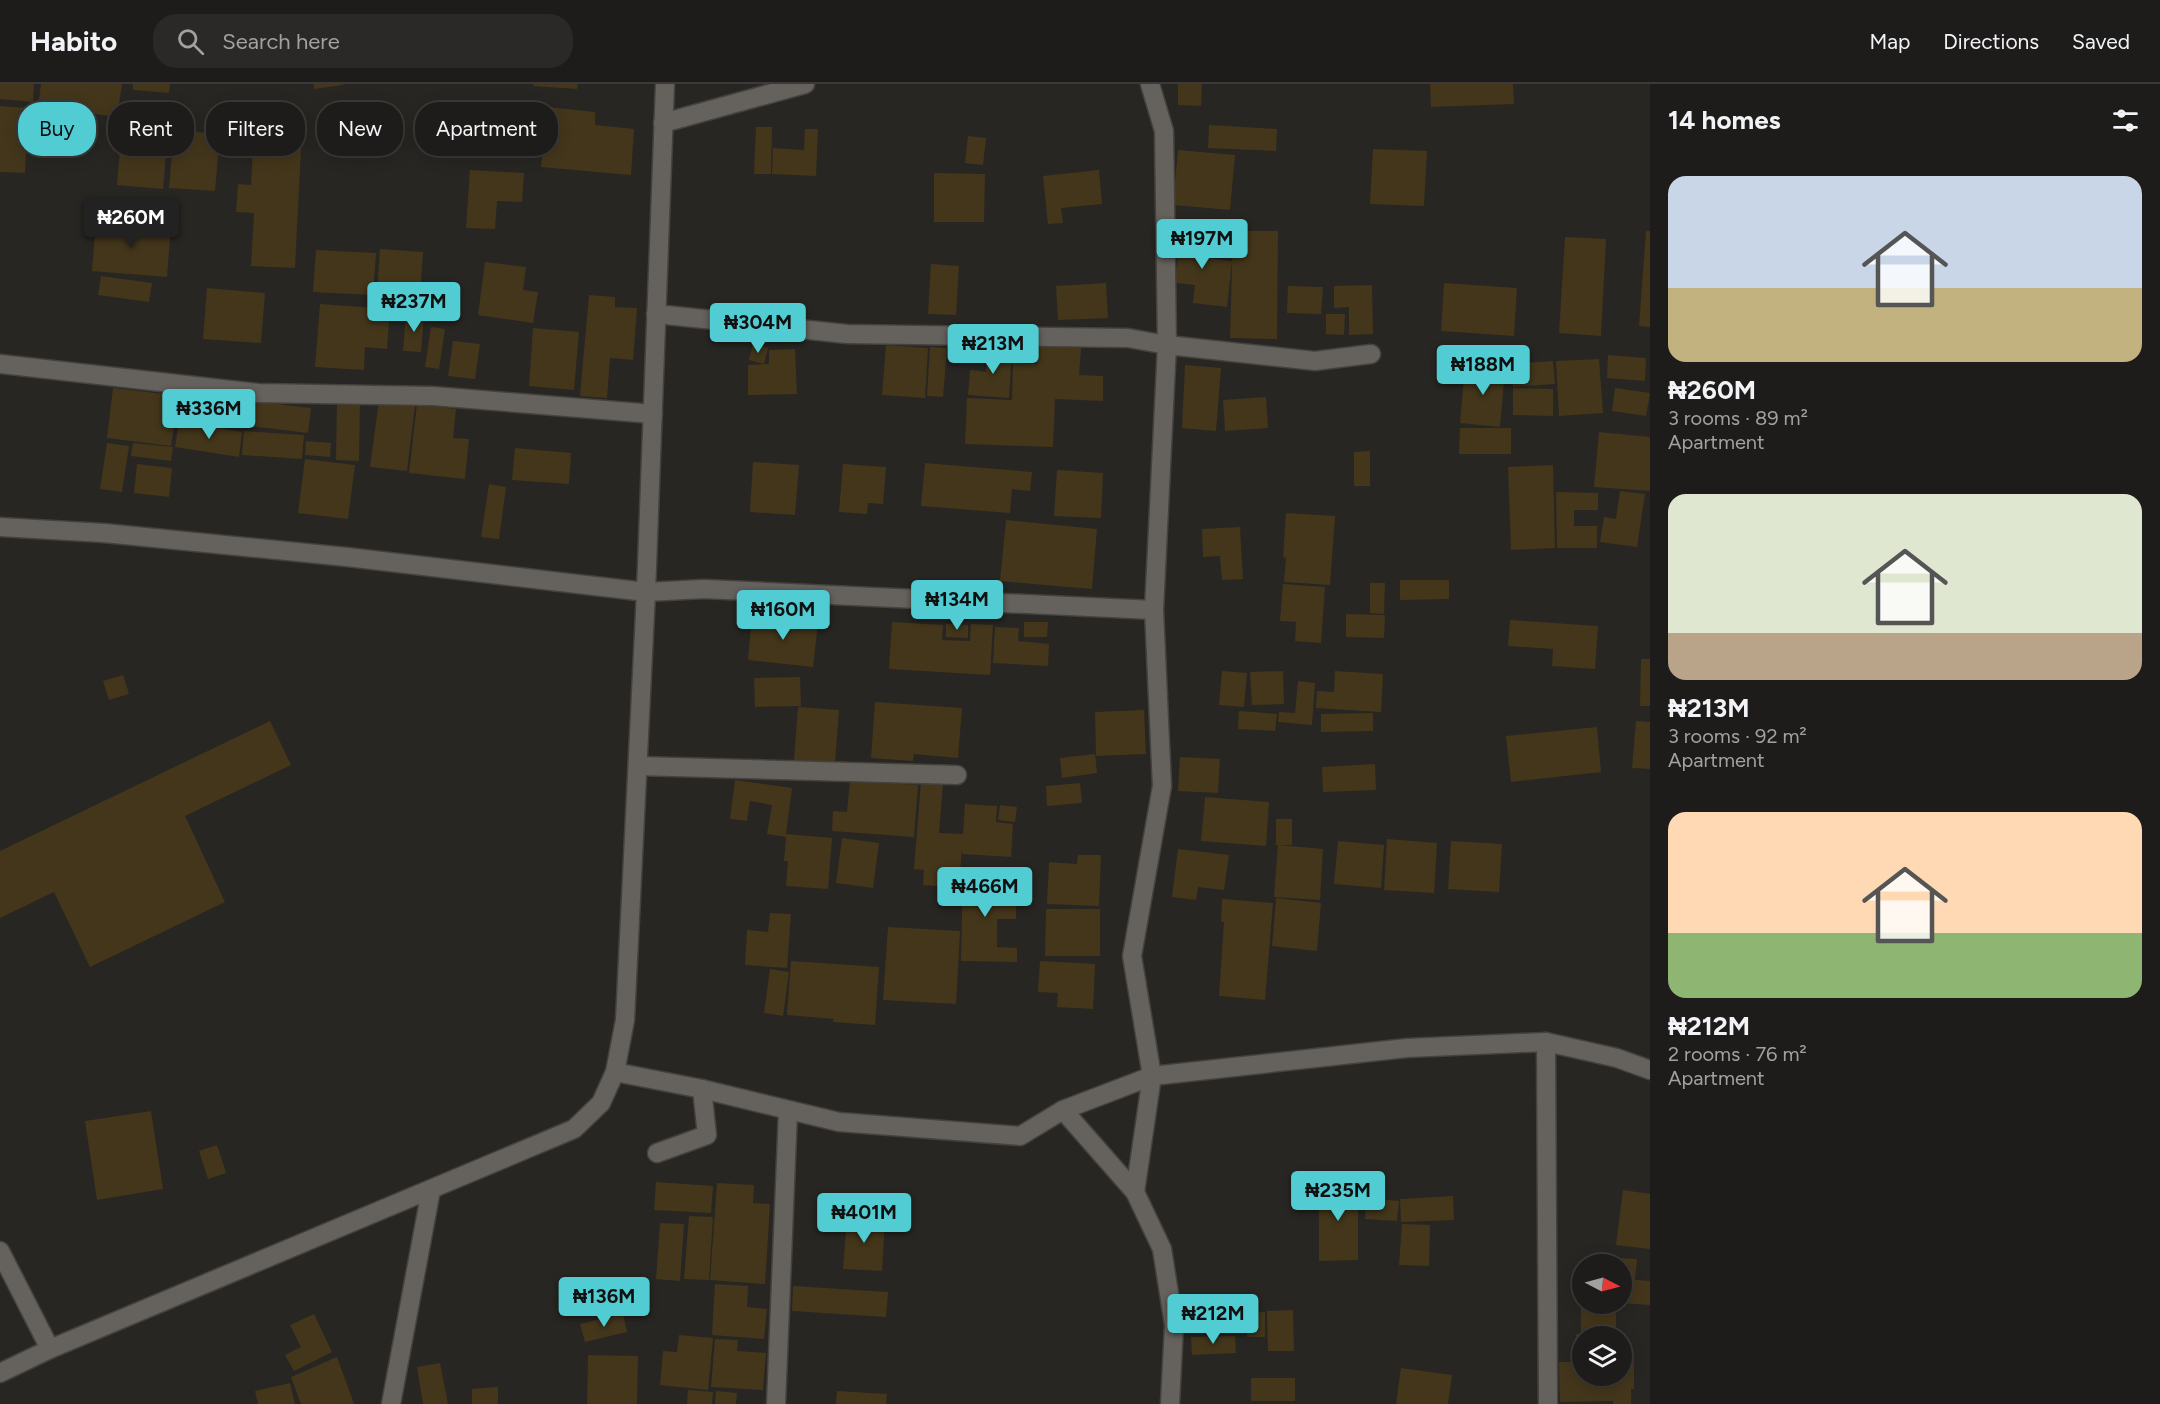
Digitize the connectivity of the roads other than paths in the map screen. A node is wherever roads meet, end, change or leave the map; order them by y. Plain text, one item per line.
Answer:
1 (665, 84) edge
2 (805, 84) edge
3 (1150, 84) edge
4 (663, 123) junction
5 (656, 314) junction
6 (1167, 345) junction
7 (1371, 354) dead end
8 (0, 364) edge
9 (653, 414) junction
10 (0, 527) edge
11 (646, 592) junction
12 (1154, 610) junction
13 (638, 766) junction
14 (957, 775) dead end
15 (1546, 1042) junction
16 (1650, 1070) edge
17 (615, 1072) junction
18 (1152, 1076) junction
19 (702, 1089) junction
20 (1063, 1110) junction
21 (788, 1111) junction
22 (657, 1153) dead end
23 (431, 1190) junction
24 (1135, 1192) junction
25 (0, 1251) edge
26 (50, 1349) junction
27 (0, 1372) edge
28 (391, 1404) edge
29 (776, 1404) edge
30 (1170, 1404) edge
31 (1548, 1404) edge

1 - 4 street
2 - 4 street
3 - 6 street
4 - 5 street
5 - 6 street
5 - 9 street
6 - 7 street
6 - 12 street
8 - 9 street
9 - 11 street
10 - 11 street
11 - 12 street
11 - 13 street
12 - 18 street
13 - 14 street
13 - 17 street
15 - 16 street
15 - 18 street
15 - 31 street
17 - 19 street
17 - 23 street
18 - 20 street
18 - 24 street
19 - 21 street
19 - 22 street
20 - 21 street
20 - 24 street
21 - 29 street
23 - 26 street
23 - 28 street
24 - 30 street
25 - 26 street
26 - 27 street

